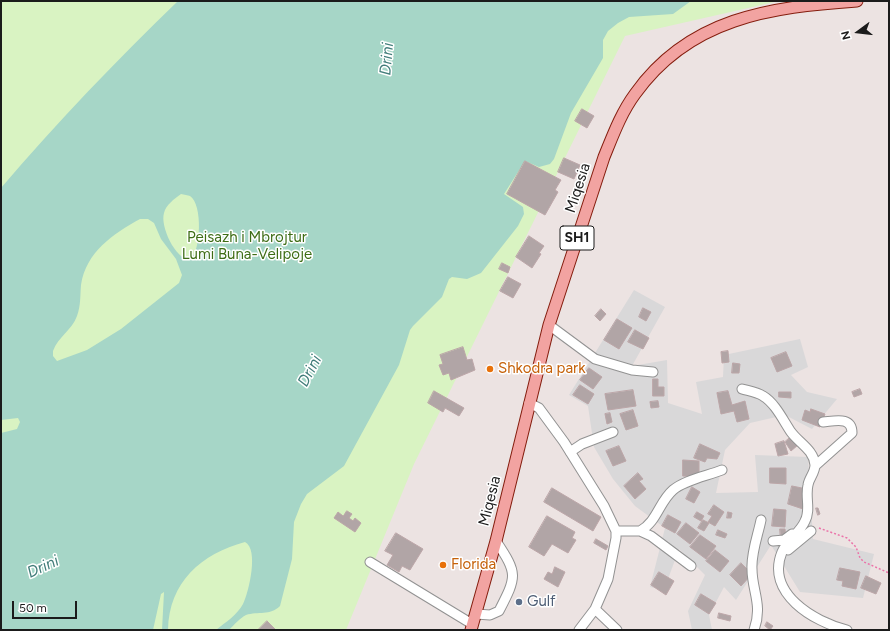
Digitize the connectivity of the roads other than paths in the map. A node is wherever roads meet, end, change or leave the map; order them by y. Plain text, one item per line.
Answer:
1 (857, 1) edge
2 (549, 325) junction
3 (653, 372) dead end
4 (742, 390) dead end
5 (529, 403) junction
6 (823, 422) dead end
7 (613, 432) dead end
8 (570, 452) junction
9 (815, 466) junction
10 (722, 470) dead end
11 (761, 520) dead end
12 (806, 520) junction
13 (616, 531) junction
14 (640, 531) junction
15 (811, 531) road end
16 (496, 541) junction
17 (773, 541) dead end
18 (370, 562) dead end
19 (779, 563) junction
20 (691, 566) dead end
21 (595, 609) junction
22 (473, 623) edge
23 (579, 630) edge
24 (617, 630) edge
25 (754, 630) edge
26 (847, 630) edge

1 - 2 main road, Miqesia / SH1
2 - 3 street
2 - 5 main road, Miqesia / SH1
4 - 9 street
5 - 8 street
5 - 16 main road, Miqesia / SH1
6 - 9 street
7 - 8 street
8 - 13 street
9 - 12 street
10 - 14 street
11 - 25 street
12 - 17 street
12 - 19 street
13 - 14 street
13 - 21 street
14 - 20 street
15 - 19 street
16 - 22 main road, Miqesia / SH1
16 - 22 street
18 - 22 street
19 - 26 street
21 - 23 street
21 - 24 street

